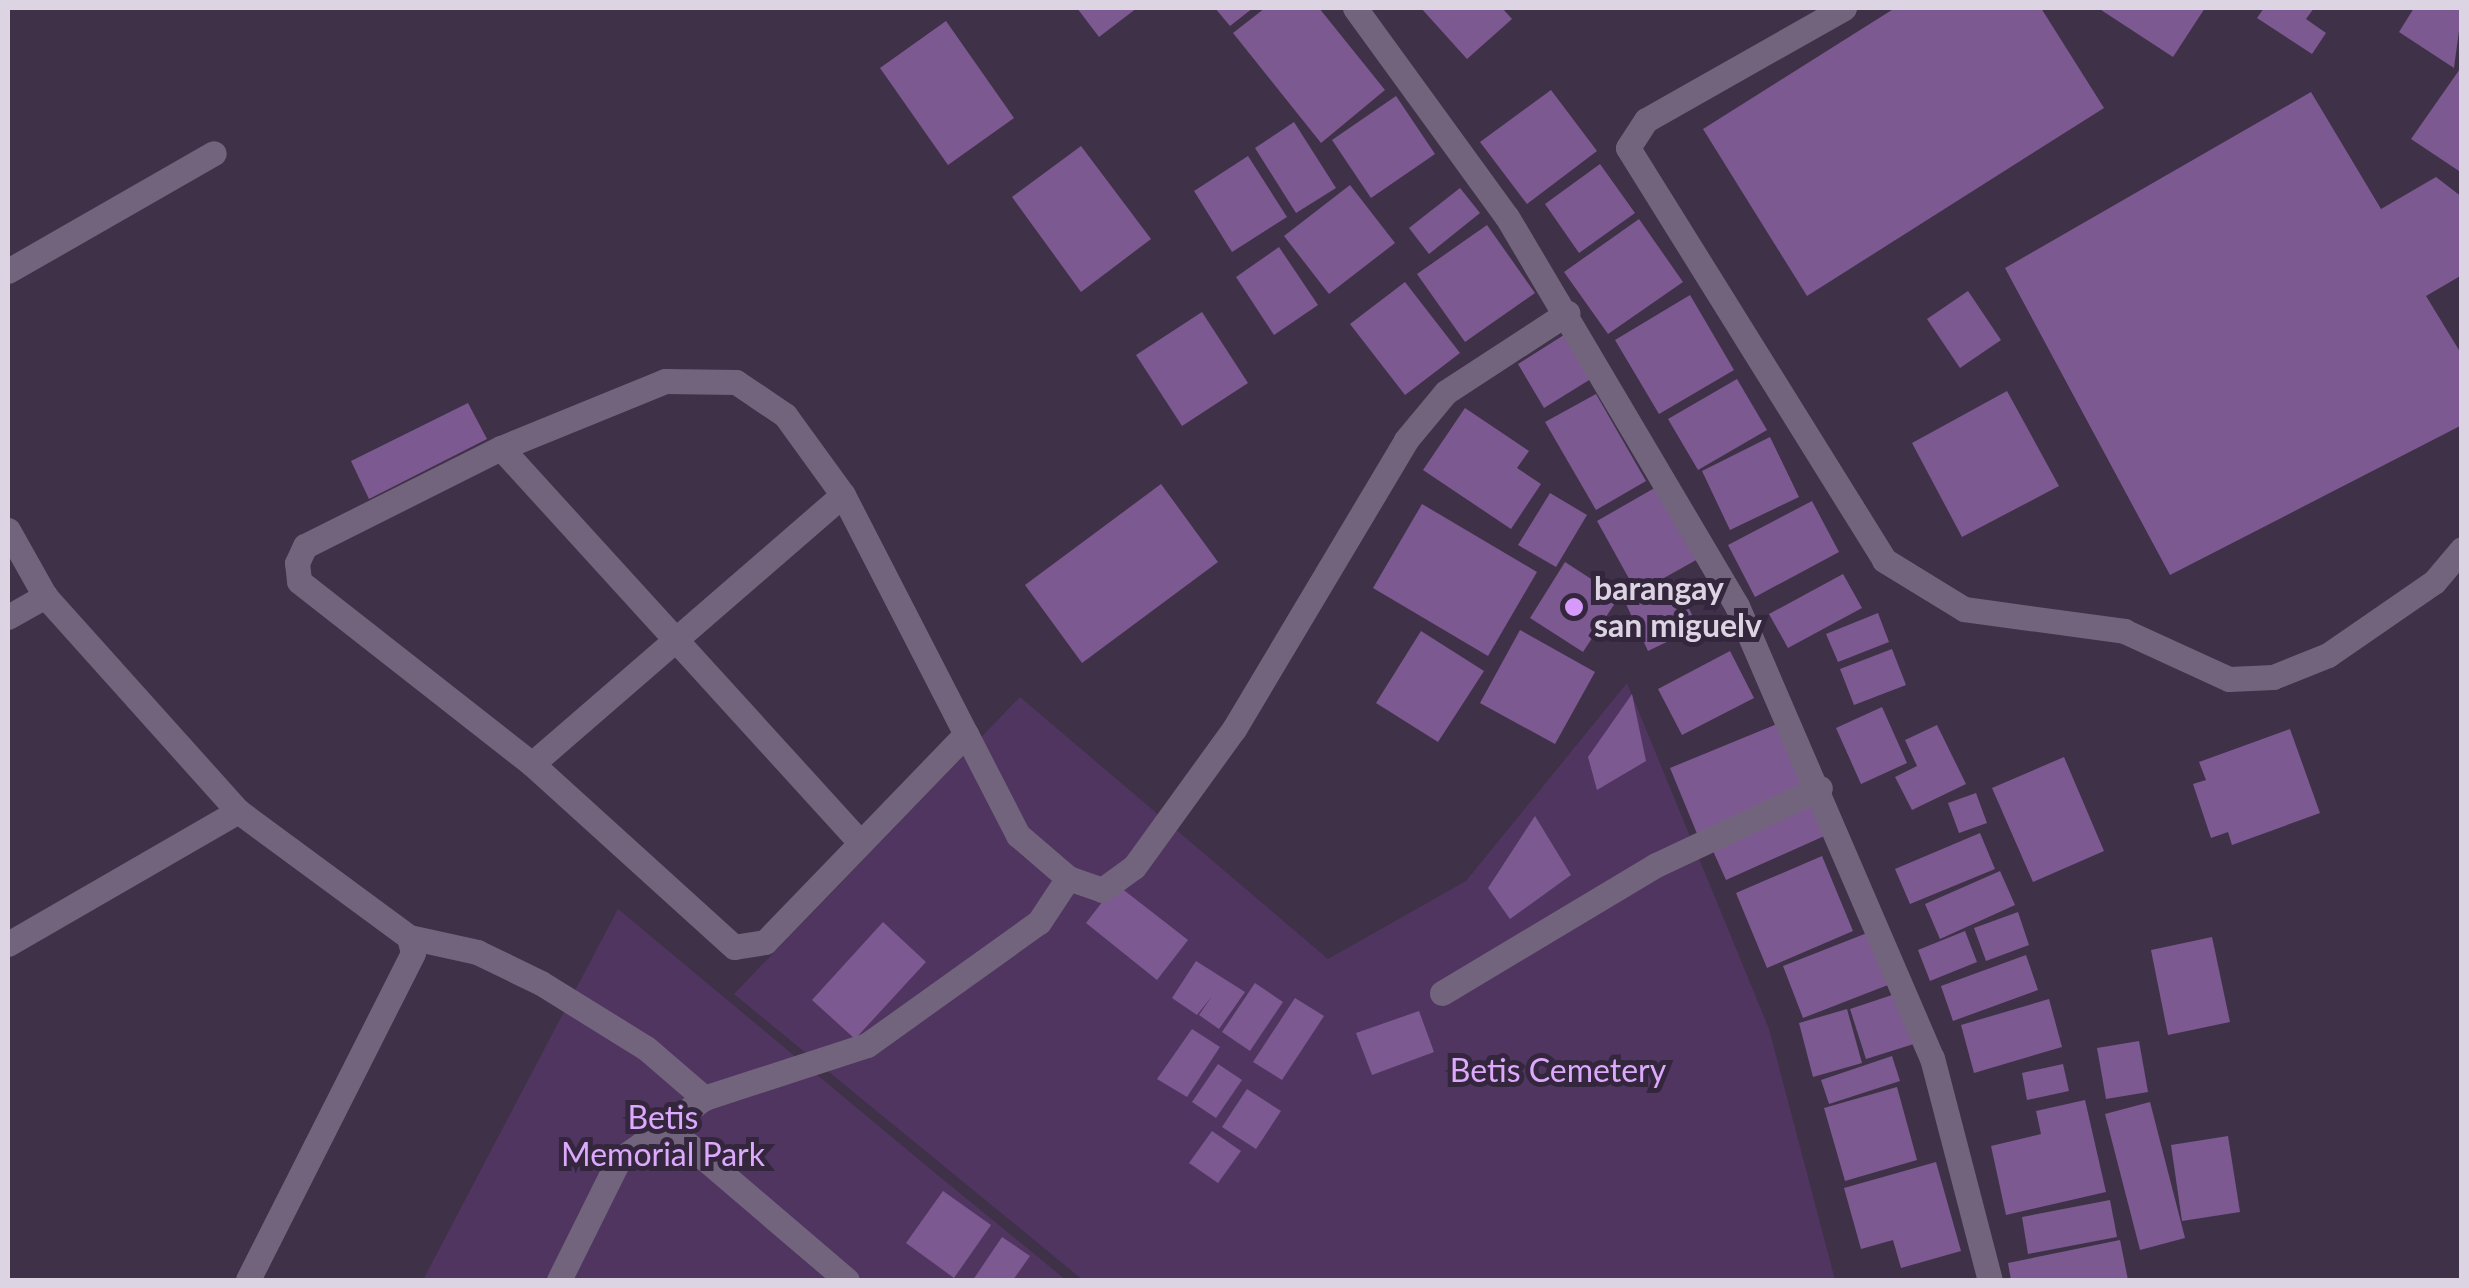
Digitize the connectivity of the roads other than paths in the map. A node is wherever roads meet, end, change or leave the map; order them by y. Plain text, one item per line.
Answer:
1 (1355, 8) edge
2 (1844, 8) edge
3 (214, 153) dead end
4 (8, 271) edge
5 (1567, 314) junction
6 (502, 448) junction
7 (843, 496) junction
8 (8, 530) edge
9 (2462, 548) edge
10 (44, 596) junction
11 (8, 616) edge
12 (676, 640) junction
13 (966, 734) junction
14 (532, 764) junction
15 (1820, 788) junction
16 (238, 811) junction
17 (859, 840) junction
18 (1068, 878) junction
19 (409, 936) junction
20 (8, 944) edge
21 (1442, 993) dead end
22 (704, 1098) junction
23 (657, 1133) junction
24 (248, 1280) edge
25 (559, 1280) edge
26 (847, 1280) edge
27 (1990, 1280) edge

1 - 5 street
2 - 9 street
3 - 4 street
5 - 15 street
5 - 18 street
6 - 7 street
6 - 12 street
6 - 14 street
7 - 12 street
7 - 13 street
8 - 10 street
10 - 11 street
10 - 16 street
12 - 14 street
12 - 17 street
13 - 17 street
13 - 18 street
14 - 17 street
15 - 21 street
15 - 27 street
16 - 19 street
16 - 20 street
18 - 22 street
19 - 22 street
19 - 24 street
22 - 23 street
23 - 25 street
23 - 26 street

